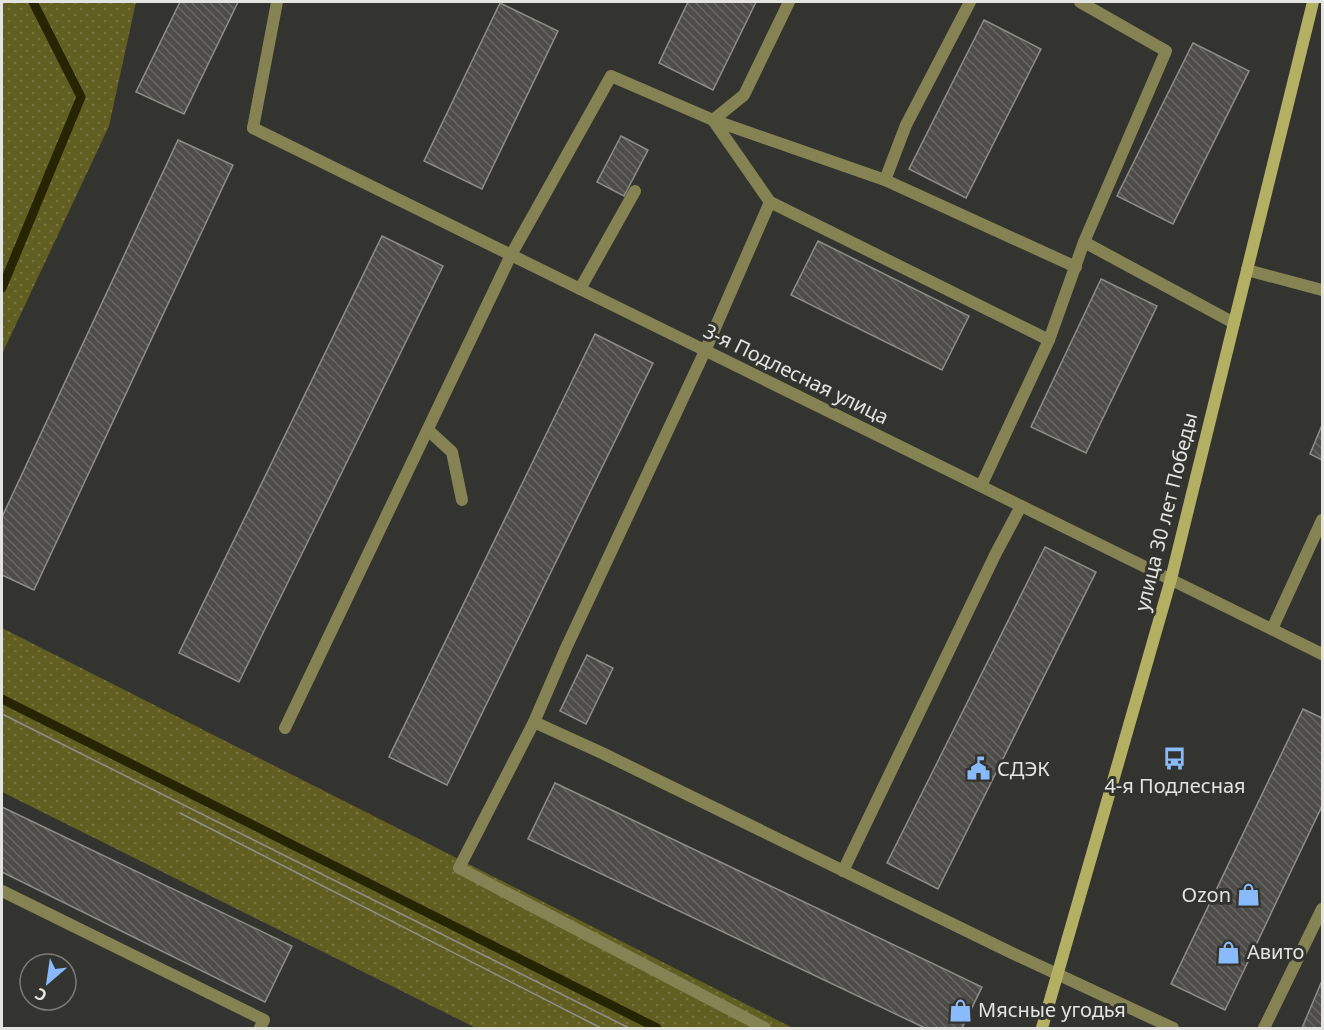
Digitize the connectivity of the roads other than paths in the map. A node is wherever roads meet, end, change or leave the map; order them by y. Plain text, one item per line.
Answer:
1 (277, 2) edge
2 (789, 2) edge
3 (970, 2) edge
4 (1080, 2) edge
5 (1313, 2) edge
6 (713, 120) junction
7 (885, 180) junction
8 (635, 191) dead end
9 (770, 202) junction
10 (1084, 242) junction
11 (511, 255) junction
12 (1076, 267) junction
13 (1247, 270) junction
14 (580, 289) junction
15 (1323, 290) edge
16 (1234, 323) junction
17 (1049, 339) junction
18 (705, 351) junction
19 (428, 430) junction
20 (981, 486) junction
21 (462, 500) dead end
22 (1021, 506) junction
23 (1323, 520) edge
24 (1171, 579) junction
25 (1272, 629) junction
26 (1323, 654) edge
27 (534, 722) junction
28 (285, 728) dead end
29 (843, 871) junction
30 (2, 891) edge
31 (1323, 909) edge
32 (1058, 974) junction
33 (260, 1029) edge
34 (765, 1029) edge
35 (1042, 1029) edge
36 (1173, 1029) edge
37 (1264, 1029) edge

1 - 11 street, 3-я Подлесная улица
2 - 6 street
3 - 7 street
4 - 10 street
5 - 13 main road, улица 30 лет Победы
6 - 7 street
6 - 9 street
6 - 11 street
7 - 12 street
8 - 14 street
9 - 17 street
9 - 18 street
10 - 12 street
10 - 16 street
11 - 14 street, 3-я Подлесная улица
11 - 19 street
12 - 17 street
13 - 15 street
13 - 16 main road, улица 30 лет Победы
14 - 18 street, 3-я Подлесная улица
16 - 24 main road, улица 30 лет Победы
17 - 20 street
18 - 20 street, 3-я Подлесная улица
18 - 27 street
19 - 21 street
19 - 28 street
20 - 22 street, 3-я Подлесная улица
22 - 24 street, 3-я Подлесная улица
22 - 29 street
23 - 25 street
24 - 25 street, 3-я Подлесная улица
24 - 32 main road, улица 30 лет Победы
25 - 26 street, 3-я Подлесная улица
27 - 29 street
27 - 34 street
29 - 32 street
30 - 33 street
31 - 37 street
32 - 35 main road, улица 30 лет Победы
32 - 36 street

